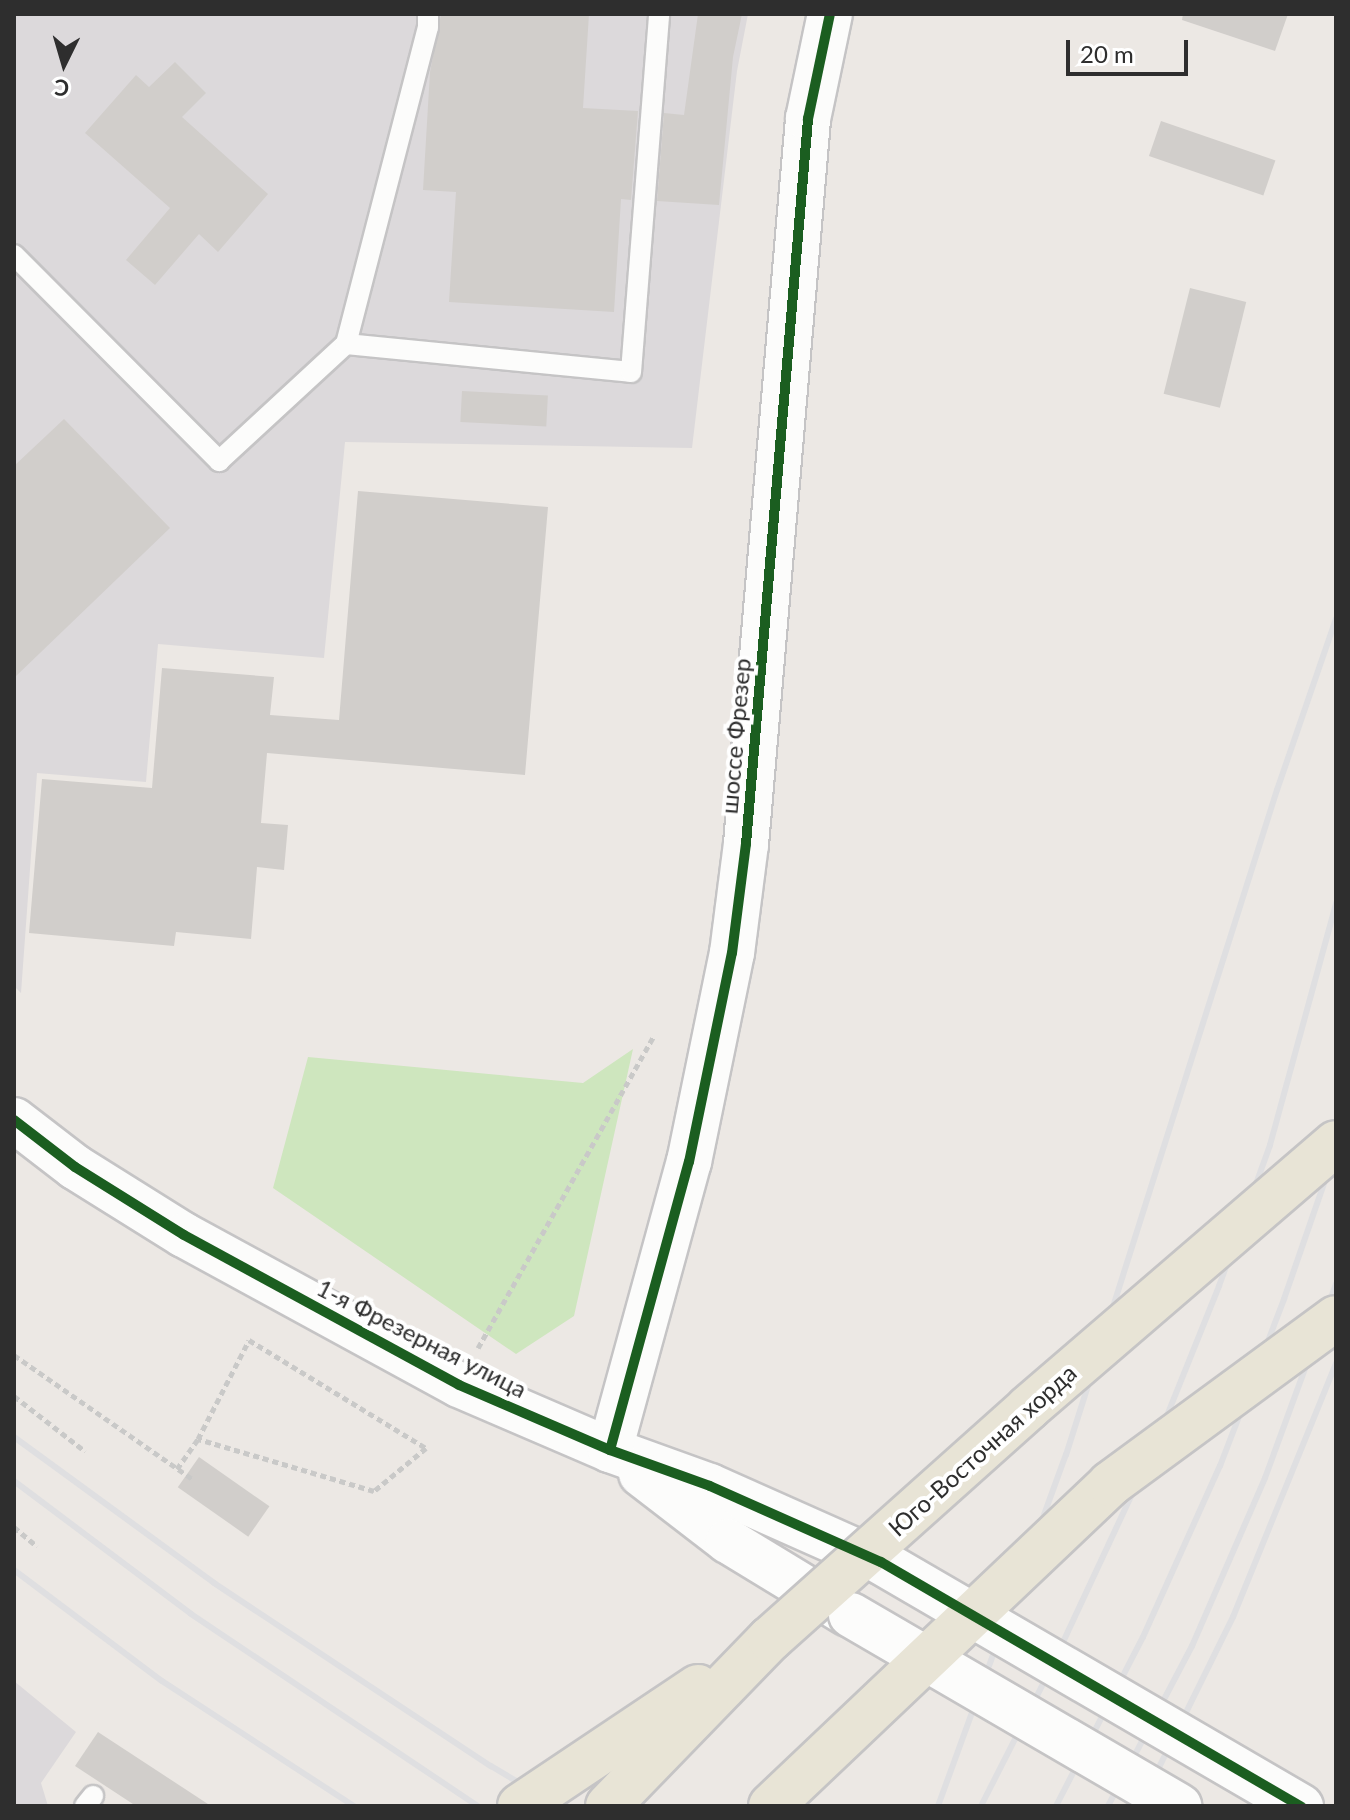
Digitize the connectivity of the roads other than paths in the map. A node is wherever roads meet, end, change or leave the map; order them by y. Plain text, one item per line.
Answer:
1 (428, 14) edge
2 (659, 14) edge
3 (830, 14) edge
4 (14, 255) edge
5 (346, 344) junction
6 (14, 1120) edge
7 (1336, 1143) edge
8 (1336, 1318) edge
9 (610, 1450) junction
10 (770, 1639) junction
11 (520, 1806) edge
12 (608, 1806) edge
13 (771, 1806) edge
14 (1179, 1806) edge
15 (1301, 1806) edge

1 - 5 lane
2 - 5 lane
3 - 9 street, шоссе Фрезер
4 - 5 lane
6 - 9 street, 1-я Фрезерная улица
7 - 10 main road, Юго-Восточная хорда, bridge
8 - 13 main road, bridge
9 - 14 street, 1-я Фрезерная улица, bridge
9 - 15 street, 1-я Фрезерная улица, bridge
10 - 11 main road, bridge
10 - 12 main road, Юго-Восточная хорда, bridge

